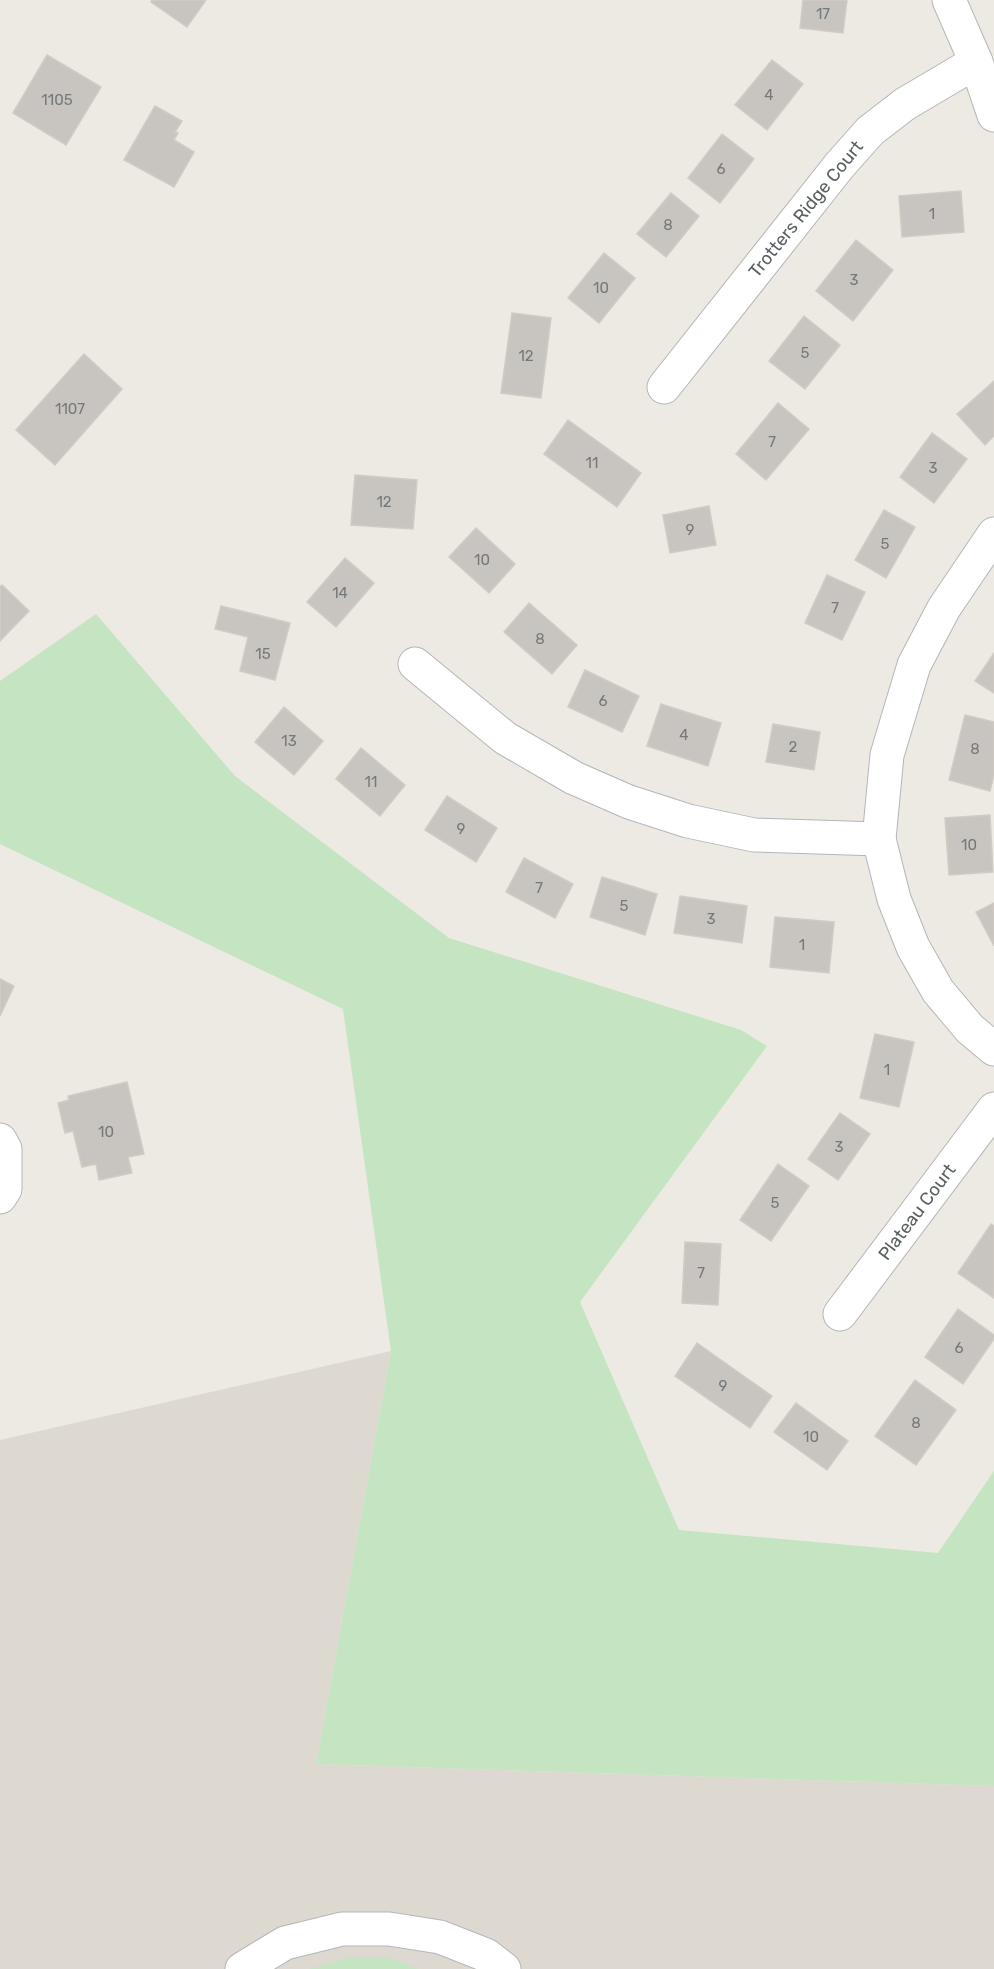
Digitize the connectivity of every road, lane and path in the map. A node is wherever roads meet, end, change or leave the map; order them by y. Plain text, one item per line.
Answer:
1 (949, 0) edge
2 (976, 62) junction
3 (994, 115) edge
4 (664, 387) dead end
5 (994, 534) edge
6 (415, 664) dead end
7 (879, 839) junction
8 (994, 1049) edge
9 (994, 1109) edge
10 (0, 1140) edge
11 (0, 1197) edge
12 (840, 1314) dead end
13 (495, 1962) edge
14 (242, 1969) edge
15 (531, 1969) edge

1 - 2 street
2 - 3 street
2 - 4 street, Trotters Ridge Court
5 - 7 street
6 - 7 street
7 - 8 street
9 - 12 street, Plateau Court
10 - 11 street
13 - 14 street
13 - 15 street

